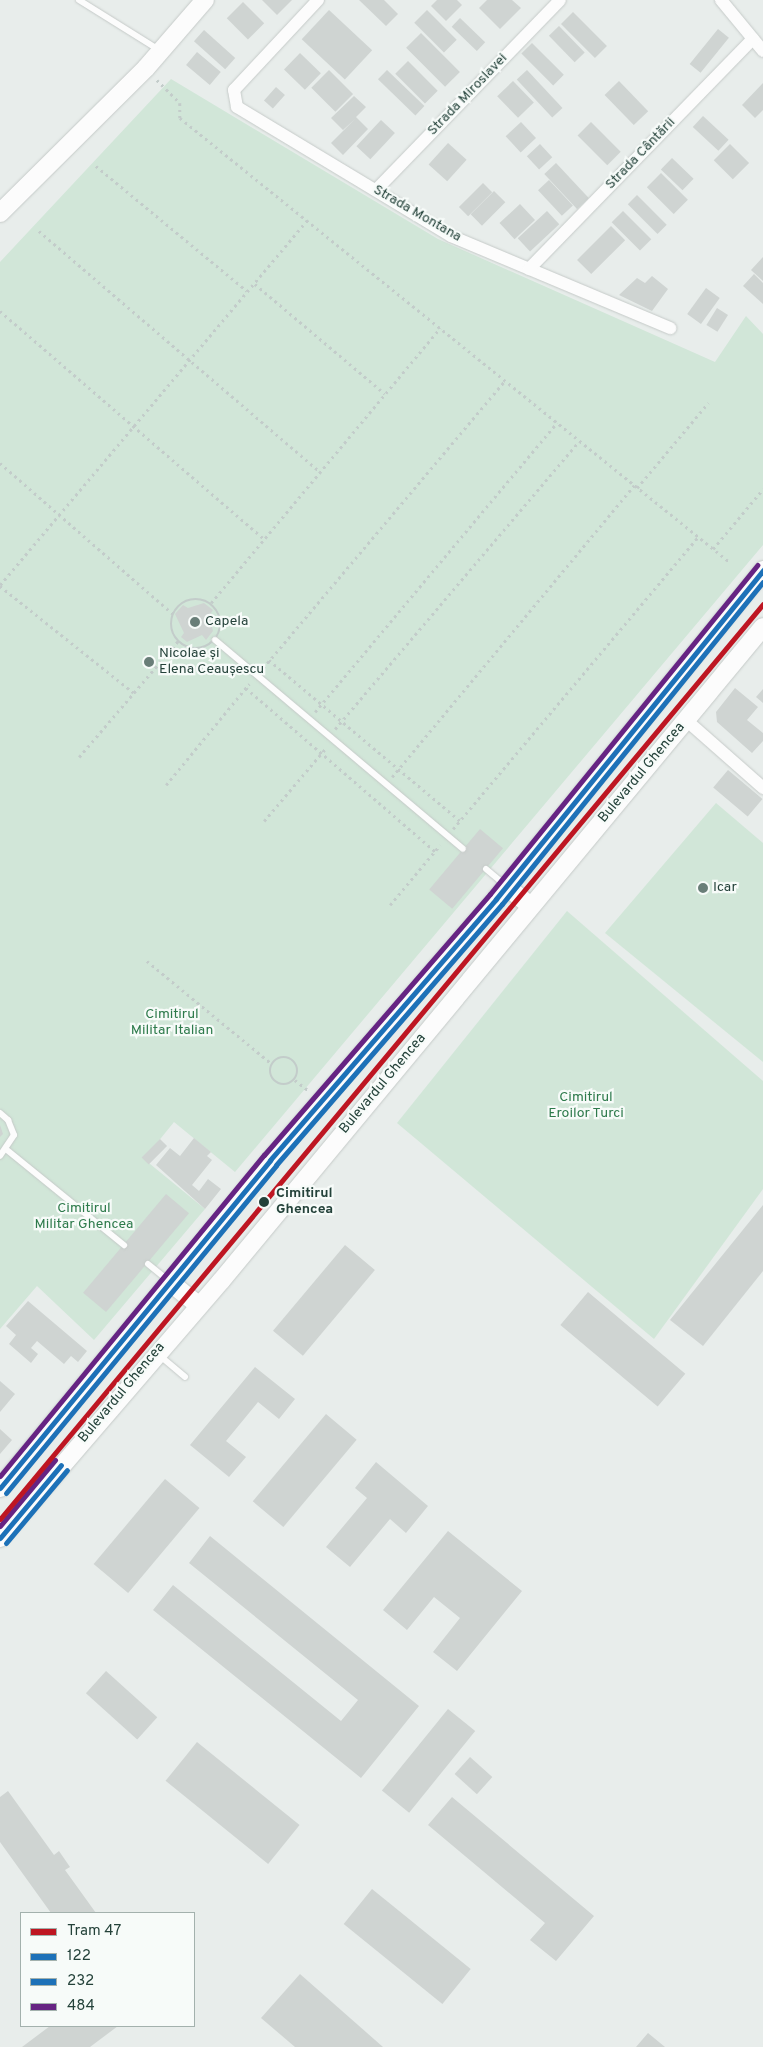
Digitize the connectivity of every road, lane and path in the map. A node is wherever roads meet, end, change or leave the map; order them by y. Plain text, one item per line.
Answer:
1 (79, 0) edge
2 (204, 0) edge
3 (318, 0) edge
4 (560, 0) edge
5 (721, 0) edge
6 (753, 39) junction
7 (160, 50) junction
8 (763, 51) edge
9 (146, 68) junction
10 (96, 166) dead end
11 (376, 190) junction
12 (0, 213) edge
13 (307, 221) junction
14 (39, 231) dead end
15 (529, 269) junction
16 (254, 283) junction
17 (247, 291) junction
18 (0, 311) edge
19 (440, 328) junction
20 (670, 328) dead end
21 (189, 360) junction
22 (505, 381) junction
23 (385, 394) junction
24 (708, 403) dead end
25 (557, 423) junction
26 (134, 427) junction
27 (579, 441) junction
28 (0, 463) edge
29 (320, 472) junction
30 (634, 485) junction
31 (637, 488) junction
32 (763, 489) edge
33 (59, 515) junction
34 (698, 537) junction
35 (264, 540) junction
36 (713, 549) junction
37 (731, 563) dead end
38 (763, 570) edge
39 (0, 585) edge
40 (211, 603) junction
41 (173, 614) junction
42 (763, 627) edge
43 (215, 640) junction
44 (178, 641) junction
45 (269, 660) junction
46 (257, 675) junction
47 (246, 688) junction
48 (134, 692) junction
49 (321, 704) junction
50 (309, 719) junction
51 (686, 720) junction
52 (342, 722) junction
53 (331, 738) junction
54 (321, 754) junction
55 (79, 758) dead end
56 (399, 769) junction
57 (386, 784) junction
58 (166, 785) dead end
59 (763, 788) edge
60 (460, 821) junction
61 (264, 822) dead end
62 (447, 836) junction
63 (463, 849) dead end
64 (435, 851) junction
65 (486, 868) dead end
66 (506, 886) junction
67 (390, 905) dead end
68 (531, 906) junction
69 (148, 961) dead end
70 (272, 1064) junction
71 (295, 1080) junction
72 (315, 1096) dead end
73 (0, 1113) edge
74 (7, 1150) junction
75 (0, 1156) edge
76 (124, 1245) dead end
77 (148, 1264) dead end
78 (171, 1283) junction
79 (198, 1305) junction
80 (156, 1353) junction
81 (185, 1377) dead end
82 (0, 1488) edge
83 (0, 1538) edge

1 - 7 lane
2 - 7 main road
3 - 11 street, Strada Montana
4 - 11 street, Strada Miroslavei
5 - 6 street
6 - 8 street
6 - 15 street, Strada Cântării
7 - 9 main road
9 - 12 main road
9 - 13 path
10 - 17 path
11 - 15 street, Strada Montana
13 - 16 path
13 - 19 path
14 - 21 path
15 - 20 street, Strada Montana
16 - 17 path
16 - 23 path
17 - 21 path
18 - 26 path
19 - 22 path
19 - 23 path
21 - 26 path
21 - 29 path
22 - 25 path
22 - 45 path
23 - 29 path
24 - 31 path
25 - 27 path
25 - 49 path
26 - 33 path
26 - 35 path
27 - 30 path
27 - 52 path
28 - 33 path
29 - 35 path
30 - 31 path
30 - 56 path
31 - 34 path
32 - 36 path
33 - 39 path
33 - 41 path
34 - 36 path
34 - 60 path
35 - 40 path
36 - 37 path
38 - 66 main road
39 - 48 path
40 - 41 path
40 - 43 path
41 - 44 path
42 - 51 main road, Bulevardul Ghencea
43 - 44 path
43 - 46 lane
44 - 48 path
45 - 46 path
45 - 49 path
46 - 47 path
46 - 50 lane
47 - 54 path
47 - 58 path
48 - 55 path
49 - 50 path
49 - 52 path
50 - 53 lane
51 - 59 street
51 - 68 main road, Bulevardul Ghencea
52 - 53 path
52 - 56 path
53 - 54 path
53 - 57 lane
54 - 61 path
54 - 64 path
56 - 57 path
56 - 60 path
57 - 62 lane
60 - 62 path
62 - 63 lane
62 - 64 path
64 - 67 path
65 - 66 lane
66 - 68 main road
66 - 78 main road
68 - 79 main road, Bulevardul Ghencea
69 - 70 path
70 - 71 path
70 - 71 path
71 - 72 path
73 - 74 lane
74 - 75 lane
74 - 76 lane
77 - 78 lane
78 - 79 main road
78 - 82 main road
79 - 80 main road, Bulevardul Ghencea
80 - 81 lane
80 - 83 main road, Bulevardul Ghencea

